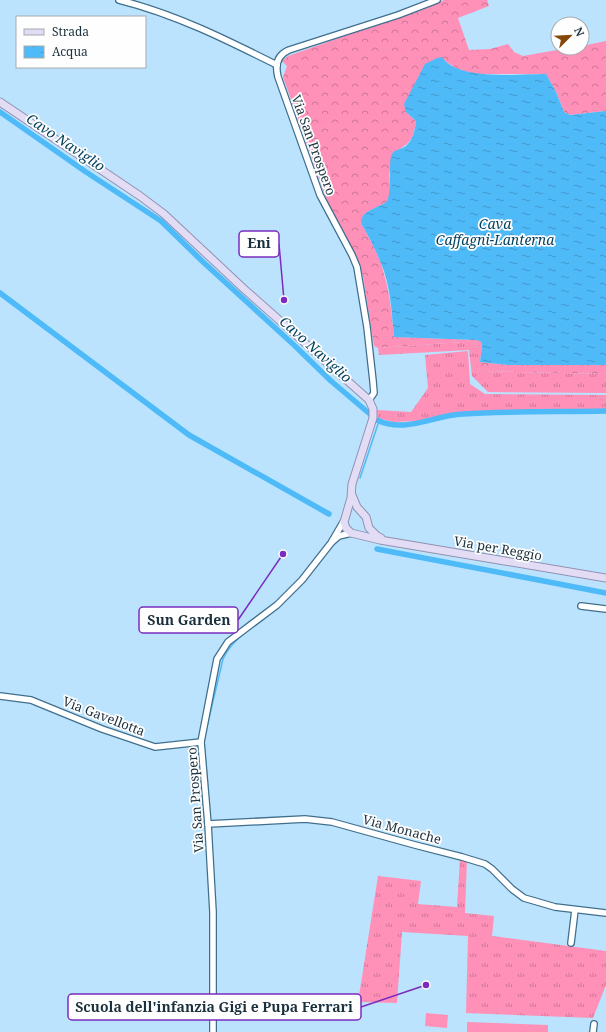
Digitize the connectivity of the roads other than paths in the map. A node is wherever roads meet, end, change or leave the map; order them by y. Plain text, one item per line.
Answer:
1 (120, 0) edge
2 (437, 0) edge
3 (276, 65) junction
4 (0, 102) edge
5 (370, 400) junction
6 (351, 493) junction
7 (361, 513) junction
8 (346, 517) junction
9 (367, 523) junction
10 (353, 533) junction
11 (386, 541) junction
12 (331, 543) junction
13 (606, 578) edge
14 (581, 606) dead end
15 (606, 608) edge
16 (0, 696) edge
17 (201, 742) junction
18 (208, 824) junction
19 (575, 910) junction
20 (606, 912) edge
21 (572, 943) dead end
22 (594, 1024) dead end
23 (212, 1032) edge
24 (593, 1032) edge

1 - 3 street
2 - 3 street
3 - 5 street, Via San Prospero
4 - 5 main road
5 - 6 main road
6 - 7 main road, Via per Reggio
6 - 8 main road
7 - 8 main road
7 - 9 main road, Via per Reggio
8 - 10 main road
8 - 12 street, Via San Prospero
9 - 10 main road
9 - 11 main road, Via per Reggio
10 - 11 main road, Via per Reggio
10 - 12 street, Via San Prospero
11 - 13 main road, Via per Reggio
12 - 17 street, Via San Prospero
14 - 15 street
16 - 17 street, Via Gavellotta
17 - 18 street, Via San Prospero
18 - 19 street, Via Monache
18 - 23 street, Via San Prospero
19 - 20 street, Via Monache
19 - 21 street
22 - 24 street

